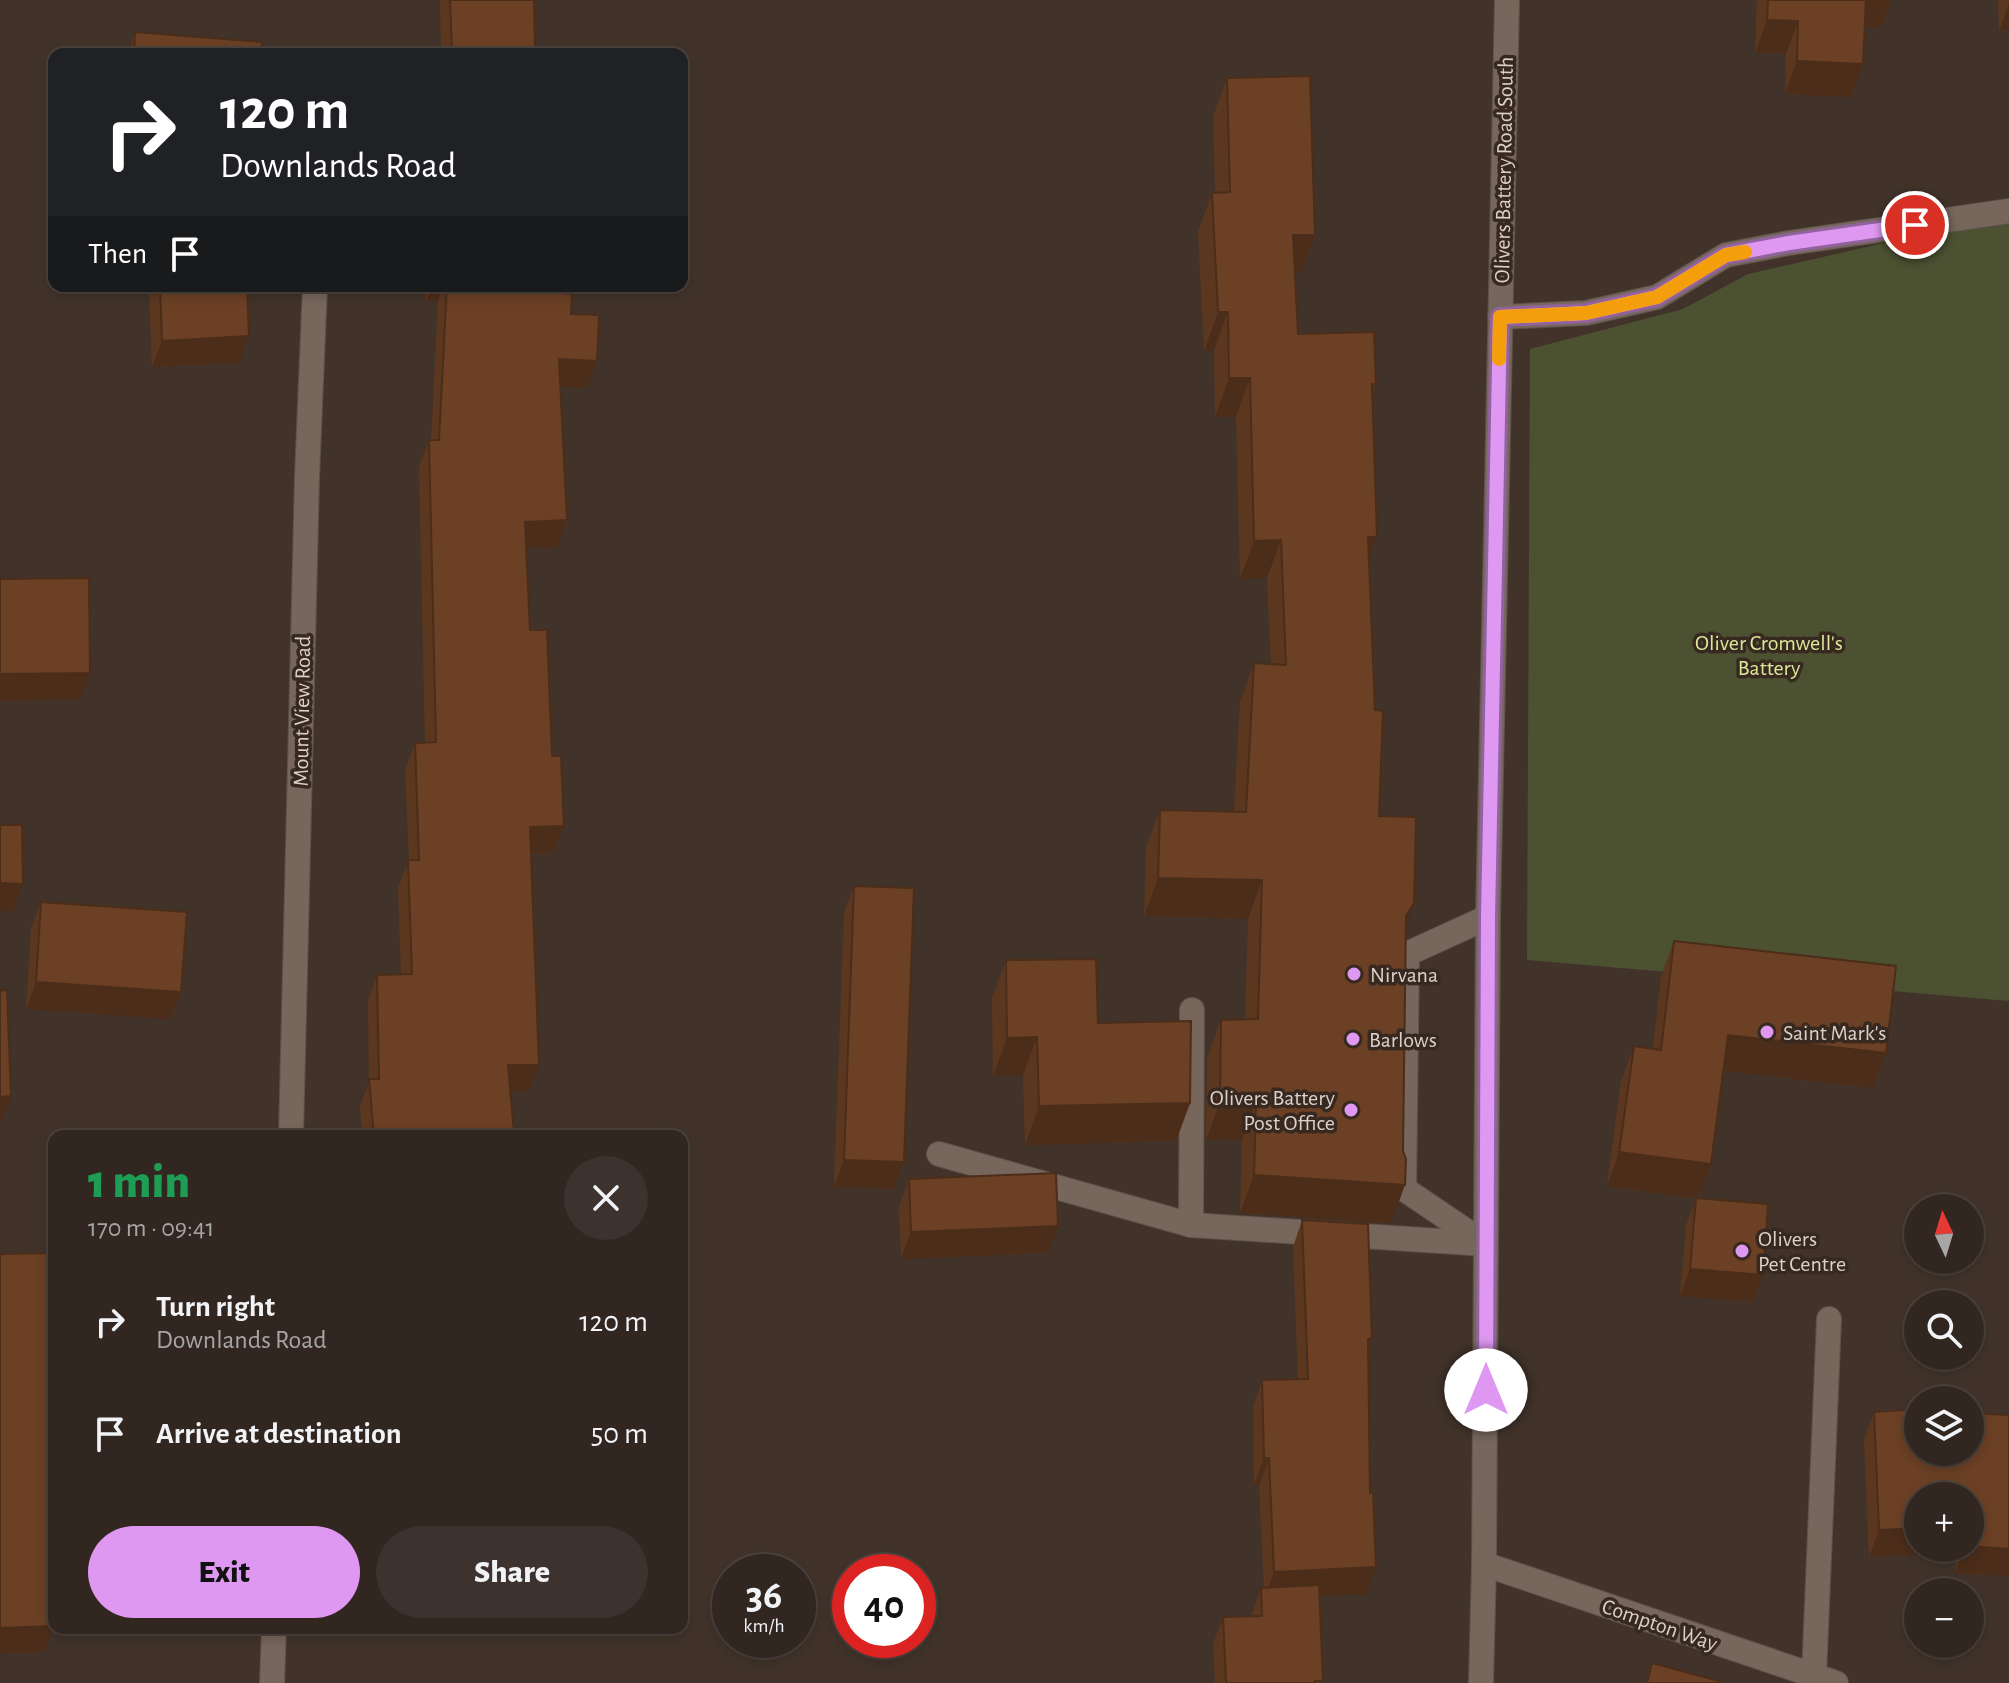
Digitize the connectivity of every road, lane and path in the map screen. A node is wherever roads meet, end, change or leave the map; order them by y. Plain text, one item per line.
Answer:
1 (1507, 0) edge
2 (2009, 211) edge
3 (315, 292) edge
4 (1500, 317) junction
5 (1488, 917) junction
6 (1192, 1010) dead end
7 (291, 1130) edge
8 (939, 1154) dead end
9 (1191, 1225) junction
10 (1486, 1244) junction
11 (1829, 1319) dead end
12 (1484, 1564) junction
13 (274, 1634) edge
14 (1825, 1680) edge
15 (272, 1683) edge
16 (1481, 1683) edge

1 - 4 street, Olivers Battery Road South
2 - 4 street
3 - 7 street, Mount View Road
4 - 5 street, Olivers Battery Road South
5 - 10 street, Olivers Battery Road South
5 - 10 street
6 - 9 street
8 - 9 street
9 - 10 street
10 - 12 street, Olivers Battery Road South
11 - 14 street
12 - 14 street, Compton Way
12 - 16 street, Olivers Battery Road South
13 - 15 street

